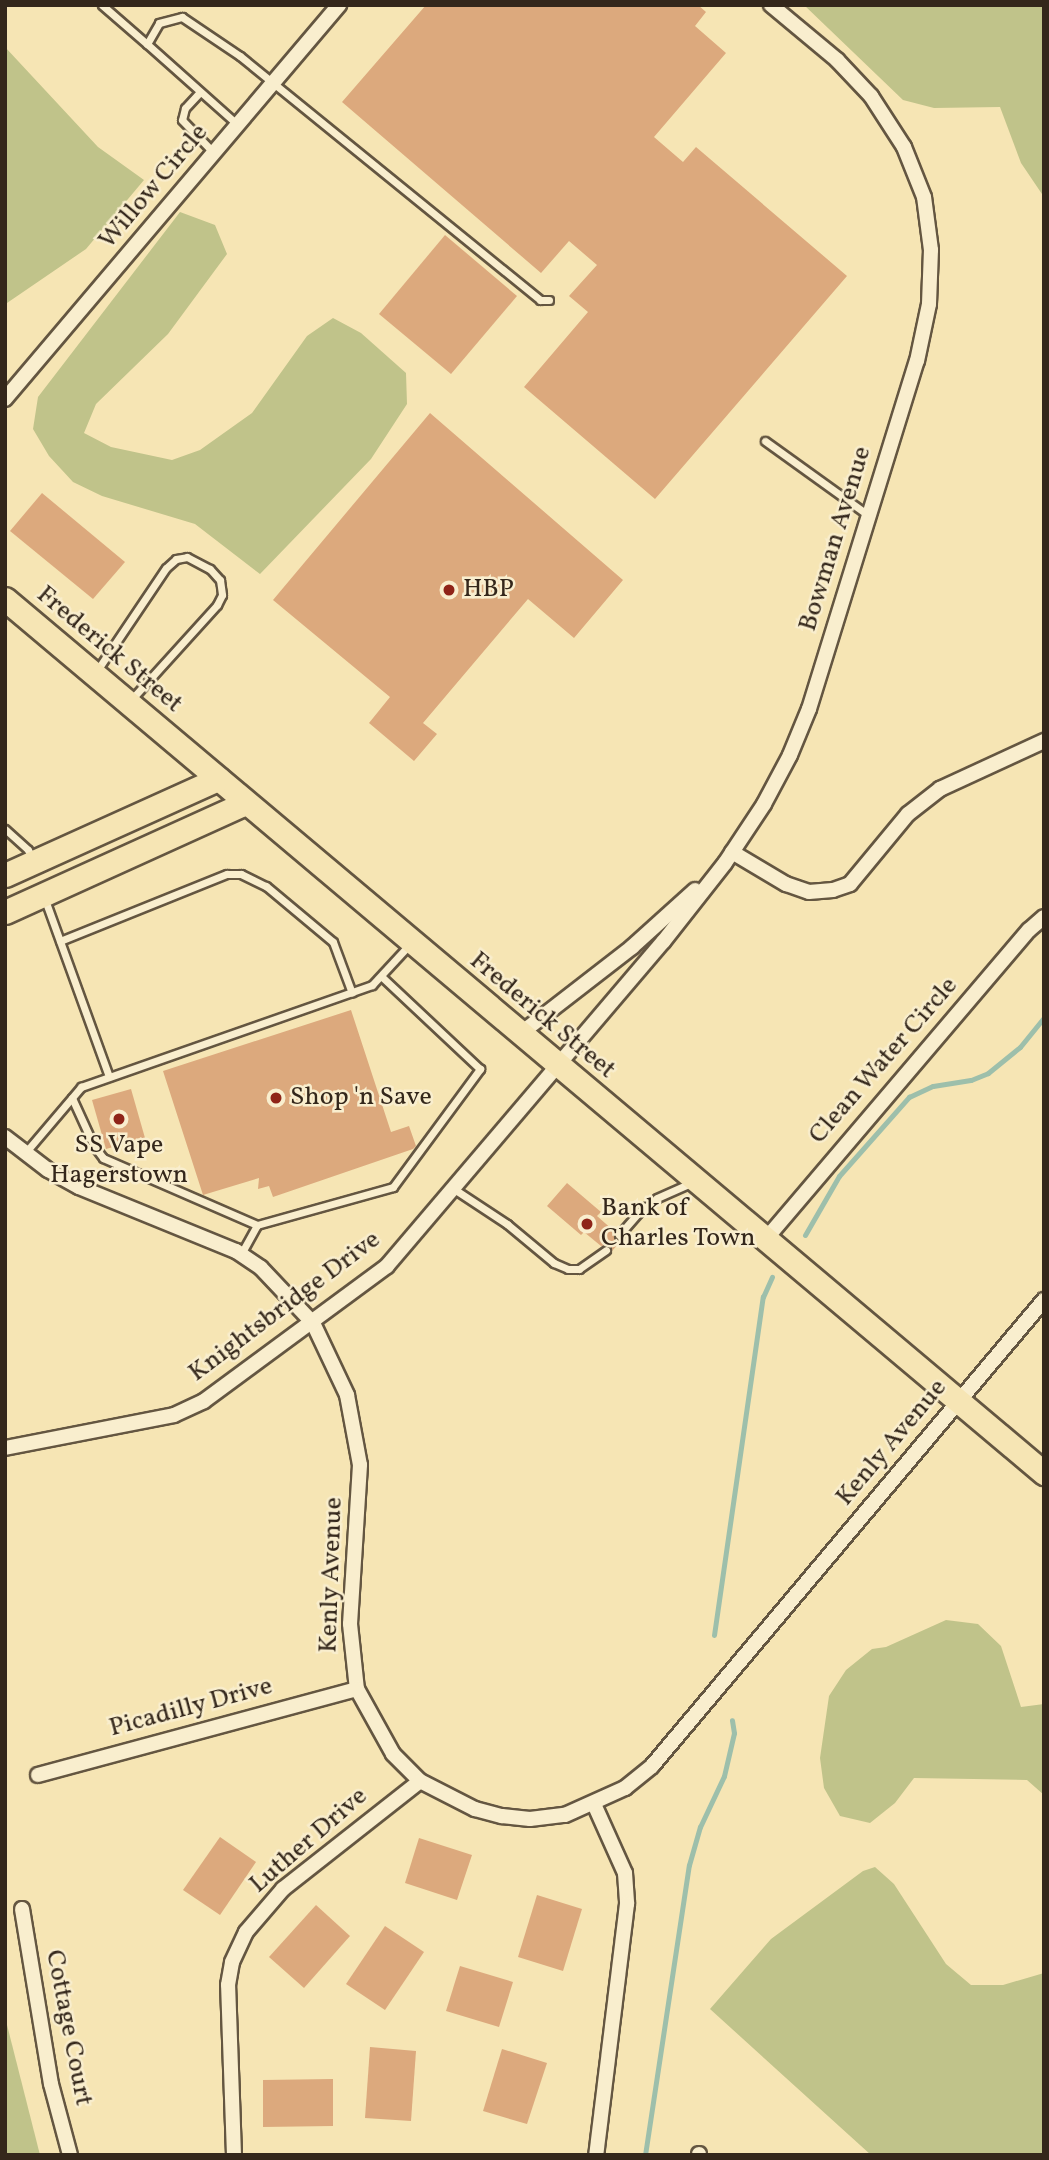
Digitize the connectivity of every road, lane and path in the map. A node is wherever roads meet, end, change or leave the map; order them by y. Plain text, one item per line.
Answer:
1 (102, 5) edge
2 (340, 5) edge
3 (771, 5) edge
4 (146, 44) junction
5 (274, 83) junction
6 (200, 92) junction
7 (238, 125) junction
8 (215, 153) junction
9 (549, 300) dead end
10 (9, 389) edge
11 (765, 441) dead end
12 (869, 515) junction
13 (5, 599) edge
14 (94, 674) junction
15 (128, 703) junction
16 (1044, 741) edge
17 (218, 779) junction
18 (245, 803) junction
19 (127, 820) junction
20 (5, 829) edge
21 (729, 858) junction
22 (33, 862) junction
23 (5, 875) edge
24 (44, 895) junction
25 (5, 912) edge
26 (1044, 917) edge
27 (60, 941) junction
28 (412, 942) junction
29 (382, 977) junction
30 (352, 993) junction
31 (520, 1034) junction
32 (557, 1066) junction
33 (109, 1077) junction
34 (72, 1098) junction
35 (5, 1137) edge
36 (24, 1153) junction
37 (693, 1181) junction
38 (454, 1189) junction
39 (257, 1225) junction
40 (619, 1235) dead end
41 (765, 1240) junction
42 (606, 1250) dead end
43 (241, 1254) junction
44 (1044, 1300) edge
45 (313, 1323) junction
46 (960, 1401) junction
47 (5, 1448) edge
48 (1044, 1474) edge
49 (357, 1689) junction
50 (38, 1775) dead end
51 (420, 1781) junction
52 (594, 1804) junction
53 (22, 1909) dead end
54 (70, 2155) edge
55 (234, 2155) edge
56 (596, 2155) edge

1 - 4 lane
2 - 5 street, Willow Circle
3 - 12 street, Bowman Avenue
4 - 5 lane
4 - 6 lane
5 - 7 street, Willow Circle
5 - 9 lane
6 - 7 lane
6 - 8 lane
7 - 8 street, Willow Circle
8 - 10 street, Willow Circle
11 - 12 lane
12 - 21 street, Bowman Avenue
13 - 14 main road, Frederick Street
14 - 15 main road, Frederick Street
14 - 15 lane
15 - 17 main road, Frederick Street
16 - 21 street
17 - 18 main road, Frederick Street
17 - 19 main road
18 - 24 main road
18 - 28 main road, Frederick Street
19 - 22 main road
19 - 24 main road
20 - 22 lane
21 - 31 street
21 - 32 street, Bowman Avenue
22 - 23 main road
24 - 25 main road
24 - 27 lane
26 - 41 street, Clean Water Circle
27 - 30 lane
27 - 33 lane
28 - 29 lane
28 - 31 main road, Frederick Street
29 - 30 lane
29 - 39 lane
30 - 33 lane
31 - 32 main road, Frederick Street
32 - 37 main road, Frederick Street
32 - 38 street, Knightsbridge Drive
33 - 34 lane
34 - 36 lane
34 - 39 lane
35 - 36 street, Kenly Avenue
36 - 43 street, Kenly Avenue
37 - 40 lane
37 - 41 main road, Frederick Street
38 - 42 lane
38 - 45 street, Knightsbridge Drive
39 - 43 lane
41 - 46 main road, Frederick Street
43 - 45 street, Kenly Avenue
44 - 46 street, Kenly Avenue
45 - 47 street, Knightsbridge Drive
45 - 49 street, Kenly Avenue
46 - 48 main road, Frederick Street
46 - 52 street, Kenly Avenue
49 - 50 street, Picadilly Drive
49 - 51 street, Kenly Avenue
51 - 52 street, Kenly Avenue
51 - 55 street, Luther Drive
52 - 56 street
53 - 54 street, Cottage Court

